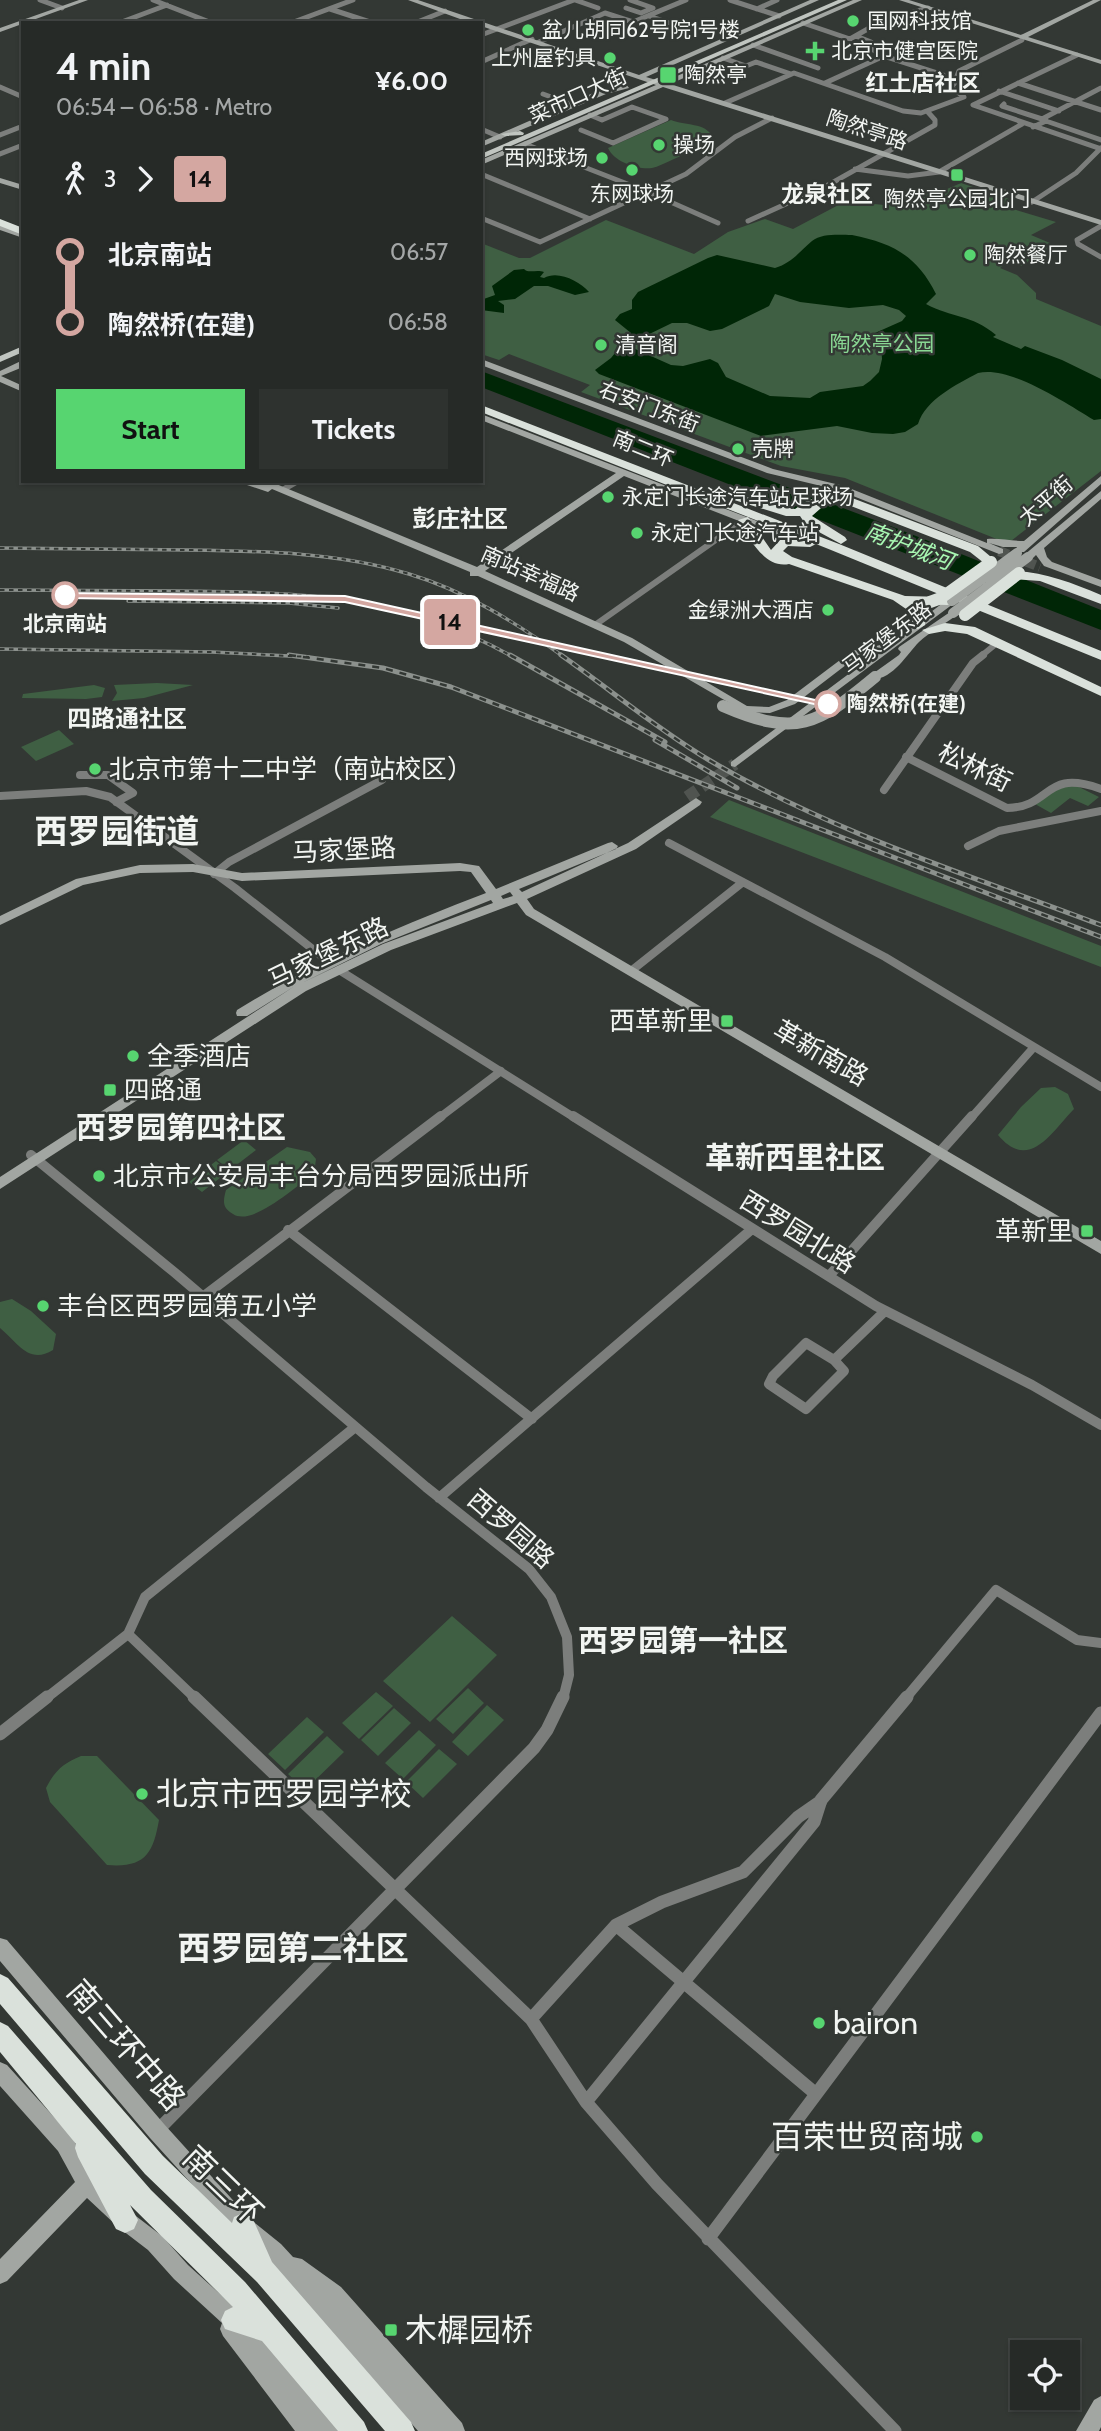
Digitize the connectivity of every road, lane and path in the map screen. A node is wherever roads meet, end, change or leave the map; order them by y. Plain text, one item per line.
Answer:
1 (40, 0) edge
2 (85, 0) edge
3 (91, 0) edge
4 (153, 0) edge
5 (352, 0) edge
6 (575, 0) edge
7 (630, 0) edge
8 (686, 0) edge
9 (730, 0) edge
10 (777, 0) edge
11 (816, 0) edge
12 (829, 0) edge
13 (844, 0) edge
14 (859, 0) edge
15 (902, 0) edge
16 (914, 0) edge
17 (1098, 0) edge
18 (416, 1) edge
19 (1084, 3) edge
20 (167, 5) junction
21 (62, 8) junction
22 (598, 8) dead end
23 (626, 8) dead end
24 (928, 8) junction
25 (1101, 8) edge
26 (329, 9) junction
27 (757, 9) junction
28 (824, 9) junction
29 (837, 9) junction
30 (445, 11) junction
31 (649, 16) junction
32 (779, 16) junction
33 (298, 20) edge
34 (27, 21) edge
35 (33, 21) edge
36 (124, 21) edge
37 (207, 21) edge
38 (367, 21) edge
39 (420, 21) edge
40 (477, 21) edge
41 (21, 23) edge
42 (483, 23) edge
43 (803, 23) junction
44 (21, 25) edge
45 (499, 28) junction
46 (0, 31) edge
47 (693, 31) dead end
48 (483, 34) edge
49 (856, 36) junction
50 (1023, 36) junction
51 (536, 41) junction
52 (757, 41) junction
53 (1077, 55) junction
54 (884, 56) junction
55 (723, 58) junction
56 (707, 59) junction
57 (483, 61) edge
58 (1101, 61) edge
59 (818, 68) dead end
60 (793, 74) junction
61 (643, 77) junction
62 (954, 81) junction
63 (660, 82) junction
64 (825, 83) junction
65 (1018, 83) junction
66 (0, 87) edge
67 (1101, 88) edge
68 (21, 91) edge
69 (999, 91) junction
70 (15, 93) junction
71 (543, 94) dead end
72 (21, 96) edge
73 (1074, 101) junction
74 (725, 103) junction
75 (1004, 104) dead end
76 (1101, 110) edge
77 (570, 111) junction
78 (927, 111) junction
79 (1059, 111) junction
80 (772, 118) junction
81 (590, 120) junction
82 (1044, 120) junction
83 (1022, 124) junction
84 (21, 127) edge
85 (1033, 127) junction
86 (483, 130) edge
87 (0, 135) edge
88 (501, 138) junction
89 (1101, 139) edge
90 (524, 141) junction
91 (483, 144) edge
92 (21, 146) edge
93 (1101, 149) edge
94 (483, 150) edge
95 (880, 153) junction
96 (0, 154) edge
97 (483, 156) edge
98 (483, 162) edge
99 (855, 169) junction
100 (939, 172) junction
101 (483, 175) edge
102 (0, 180) edge
103 (21, 187) edge
104 (648, 192) junction
105 (1032, 202) junction
106 (0, 212) edge
107 (19, 219) edge
108 (483, 219) edge
109 (590, 219) junction
110 (748, 221) dead end
111 (0, 222) edge
112 (718, 223) dead end
113 (1100, 227) edge
114 (21, 231) edge
115 (1101, 257) edge
116 (21, 350) edge
117 (0, 359) edge
118 (21, 361) edge
119 (21, 361) edge
120 (483, 363) edge
121 (0, 367) edge
122 (0, 376) edge
123 (0, 385) edge
124 (21, 388) edge
125 (21, 394) edge
126 (483, 401) edge
127 (483, 409) edge
128 (483, 417) edge
129 (553, 436) junction
130 (590, 459) junction
131 (618, 470) junction
132 (782, 474) junction
133 (1101, 479) edge
134 (807, 480) junction
135 (246, 483) edge
136 (266, 483) edge
137 (294, 483) edge
138 (284, 489) junction
139 (1101, 494) edge
140 (828, 496) junction
141 (737, 499) junction
142 (874, 501) junction
143 (802, 514) junction
144 (744, 520) junction
145 (799, 541) junction
146 (838, 543) junction
147 (1027, 544) junction
148 (1039, 548) junction
149 (999, 551) tunnel mouth
150 (1040, 567) tunnel mouth
151 (990, 568) junction
152 (471, 572) junction
153 (1019, 573) junction
154 (1005, 575) junction
155 (1101, 584) edge
156 (1101, 590) edge
157 (1101, 600) edge
158 (951, 607) junction
159 (595, 625) junction
160 (923, 628) junction
161 (976, 633) junction
162 (915, 640) junction
163 (997, 643) junction
164 (894, 645) junction
165 (1100, 654) edge
166 (1096, 689) edge
167 (729, 706) junction
168 (906, 757) junction
169 (80, 775) dead end
170 (382, 780) dead end
171 (1101, 789) edge
172 (884, 790) dead end
173 (0, 796) edge
174 (692, 800) tunnel mouth
175 (116, 802) junction
176 (1101, 811) edge
177 (669, 843) dead end
178 (968, 846) dead end
179 (214, 874) junction
180 (743, 882) junction
181 (517, 893) junction
182 (497, 901) junction
183 (0, 921) edge
184 (0, 929) edge
185 (334, 966) junction
186 (631, 971) junction
187 (1034, 1047) junction
188 (501, 1071) junction
189 (1101, 1087) edge
190 (941, 1152) junction
191 (34, 1157) junction
192 (0, 1175) edge
193 (0, 1184) edge
194 (752, 1229) junction
195 (288, 1230) junction
196 (1101, 1248) edge
197 (829, 1276) junction
198 (204, 1296) junction
199 (885, 1311) junction
200 (834, 1360) junction
201 (531, 1419) junction
202 (1101, 1425) edge
203 (354, 1427) junction
204 (439, 1498) junction
205 (128, 1634) junction
206 (1101, 1643) edge
207 (1101, 1713) edge
208 (0, 1734) edge
209 (821, 1800) junction
210 (396, 1889) junction
211 (616, 1925) junction
212 (0, 1947) edge
213 (682, 1980) junction
214 (0, 1986) edge
215 (531, 2019) junction
216 (0, 2034) edge
217 (0, 2072) edge
218 (816, 2094) junction
219 (586, 2102) junction
220 (74, 2123) junction
221 (158, 2131) junction
222 (87, 2184) junction
223 (125, 2220) junction
224 (243, 2226) joint
225 (708, 2239) junction
226 (270, 2262) junction
227 (181, 2272) junction
228 (0, 2274) edge
229 (234, 2320) junction
230 (268, 2330) junction
231 (1101, 2407) edge
232 (308, 2431) edge
233 (329, 2431) edge
234 (355, 2431) edge
235 (402, 2431) edge
236 (432, 2431) edge
237 (454, 2431) edge
238 (895, 2431) edge
239 (1087, 2431) edge

1 - 21 street
2 - 21 street
3 - 35 street
4 - 20 street
5 - 26 street
6 - 22 street
6 - 45 street
7 - 23 street
8 - 31 street
9 - 27 street
10 - 27 street
11 - 32 street
12 - 61 main road, 菜市口大街
13 - 28 main road, 菜市口大街
14 - 29 street
15 - 24 street
16 - 50 street
17 - 19 street
18 - 30 street, 陶然亭路
19 - 25 street
19 - 50 street
20 - 36 street
20 - 37 street
21 - 34 street
24 - 49 street
24 - 50 street
26 - 33 street
26 - 38 street
27 - 32 street
28 - 29 main road
28 - 52 main road, 菜市口大街
29 - 43 street
30 - 39 street
30 - 40 street, 陶然亭路
31 - 47 street
31 - 51 street
32 - 61 street
41 - 46 street
42 - 45 street, 陶然亭路
43 - 49 street
43 - 52 street
44 - 46 street
45 - 48 street
45 - 51 street, 陶然亭路
49 - 54 street
50 - 53 street
50 - 58 street
50 - 62 street
51 - 57 street
51 - 61 street, 陶然亭路
52 - 55 street
52 - 56 main road, 菜市口大街
52 - 59 street
53 - 58 street
53 - 65 street
54 - 62 street
54 - 64 street
55 - 56 main road
55 - 60 street
55 - 63 street
56 - 63 main road, 菜市口大街
60 - 64 street
60 - 74 street
61 - 63 street, 陶然亭路
61 - 77 main road, 菜市口大街
62 - 78 street
63 - 74 street, 陶然亭路
63 - 77 main road, 菜市口大街
63 - 81 street
64 - 78 street
65 - 69 street
65 - 73 street
66 - 70 street
67 - 73 street
68 - 70 street
69 - 79 street
69 - 83 street
70 - 72 street
71 - 77 street
73 - 76 street
73 - 79 street
74 - 80 street, 陶然亭路
75 - 82 street
77 - 81 main road
77 - 88 street
77 - 90 main road, 菜市口大街
78 - 95 street
79 - 82 street
80 - 95 street, 陶然亭路
80 - 104 street
81 - 81 street
81 - 90 street
82 - 85 street
82 - 89 street
83 - 85 street
83 - 100 street
84 - 87 street
85 - 93 street
86 - 88 street
88 - 90 main road
88 - 91 street
88 - 94 main road, 菜市口大街
90 - 97 main road, 菜市口大街
90 - 98 street
90 - 104 street
92 - 96 street
93 - 105 street
95 - 99 street
95 - 100 street, 陶然亭路
99 - 100 street
99 - 110 street
100 - 105 street, 陶然亭路
101 - 109 street
102 - 103 street
104 - 109 street
104 - 112 street
105 - 113 street, 陶然亭路
106 - 107 highway
108 - 109 street
111 - 114 highway
113 - 115 street
116 - 117 main road
118 - 121 main road
119 - 122 street
120 - 132 street, 右安门东街
122 - 124 street
123 - 125 street
126 - 141 highway, 南二环
127 - 129 highway, 南二环
128 - 130 street
129 - 130 highway
129 - 146 highway, 南二环
130 - 131 street
131 - 144 street
131 - 152 street
132 - 134 street, 右安门东街
132 - 147 street
133 - 147 street, 太平街
134 - 140 street
134 - 142 street, 右安门东街
135 - 152 street, 南站幸福路
136 - 138 street, 南站幸福路
137 - 138 street
138 - 152 street, 南站幸福路
139 - 148 street, 太平街
140 - 142 highway
140 - 143 highway
140 - 151 highway
141 - 143 highway
141 - 146 highway, 南二环
142 - 149 street, 右安门东街
143 - 146 highway
144 - 145 street
144 - 159 street
144 - 160 highway
145 - 146 highway
145 - 158 highway
146 - 165 highway, 南二环
147 - 151 street, 太平街, bridge
148 - 154 street, 太平街, bridge
148 - 155 street
150 - 156 street
151 - 158 street, 太平街, bridge
151 - 158 highway, bridge
152 - 159 street, 南站幸福路
152 - 167 street
153 - 154 highway, bridge
153 - 157 highway
153 - 158 highway, bridge
154 - 158 street, 太平街, bridge
158 - 160 street, 马家堡东路
158 - 161 highway
159 - 167 street, 南站幸福路
160 - 161 highway
160 - 162 street, 马家堡东路
160 - 164 street, 马家堡东路
161 - 163 highway
162 - 164 street, 马家堡东路
162 - 167 street, bridge
163 - 166 highway
163 - 168 street
164 - 167 street
168 - 171 street, 松林街
168 - 172 street
169 - 175 street
170 - 179 street
173 - 175 street, 西罗园北路
174 - 181 street, 马家堡东路
175 - 179 street, 西罗园北路
176 - 178 street
177 - 180 street
179 - 182 street, 马家堡路
179 - 183 street, 马家堡路
179 - 184 street, 马家堡路
179 - 185 street, 西罗园北路
180 - 186 street
180 - 187 street
181 - 182 street, 马家堡东路
181 - 186 street, 革新南路
182 - 185 street, 马家堡东路
185 - 188 street, 西罗园北路
185 - 191 street, 马家堡东路
186 - 190 street, 革新南路
187 - 189 street
187 - 190 street
188 - 194 street, 西罗园北路
188 - 195 street
190 - 196 street, 革新南路
190 - 197 street
191 - 192 street, 马家堡东路
191 - 193 street, 马家堡东路
191 - 198 street, 西罗园路
194 - 197 street, 西罗园北路
194 - 201 street
195 - 198 street
195 - 201 street
197 - 199 street, 西罗园北路
198 - 203 street, 西罗园路
199 - 200 street
199 - 202 street, 西罗园北路
200 - 200 street
201 - 204 street
203 - 204 street, 西罗园路
203 - 205 street
204 - 210 street, 西罗园路
205 - 208 street
205 - 210 street
206 - 209 street
207 - 218 street
209 - 211 street
209 - 213 street
210 - 215 street
210 - 221 street, 西罗园路
211 - 213 street
211 - 215 street
212 - 221 street, 南三环中路
213 - 218 street
213 - 219 street
214 - 226 highway, 南三环
215 - 219 street
216 - 220 highway
217 - 222 street
218 - 225 street
219 - 225 street
220 - 223 highway
220 - 230 highway
221 - 224 street, 南三环中路
222 - 223 street
222 - 228 street
223 - 227 street
224 - 226 highway
225 - 238 street
226 - 235 highway, 南三环
226 - 236 street
226 - 237 street
227 - 229 street
227 - 232 street
229 - 230 highway
229 - 233 street
230 - 234 highway
231 - 239 street

